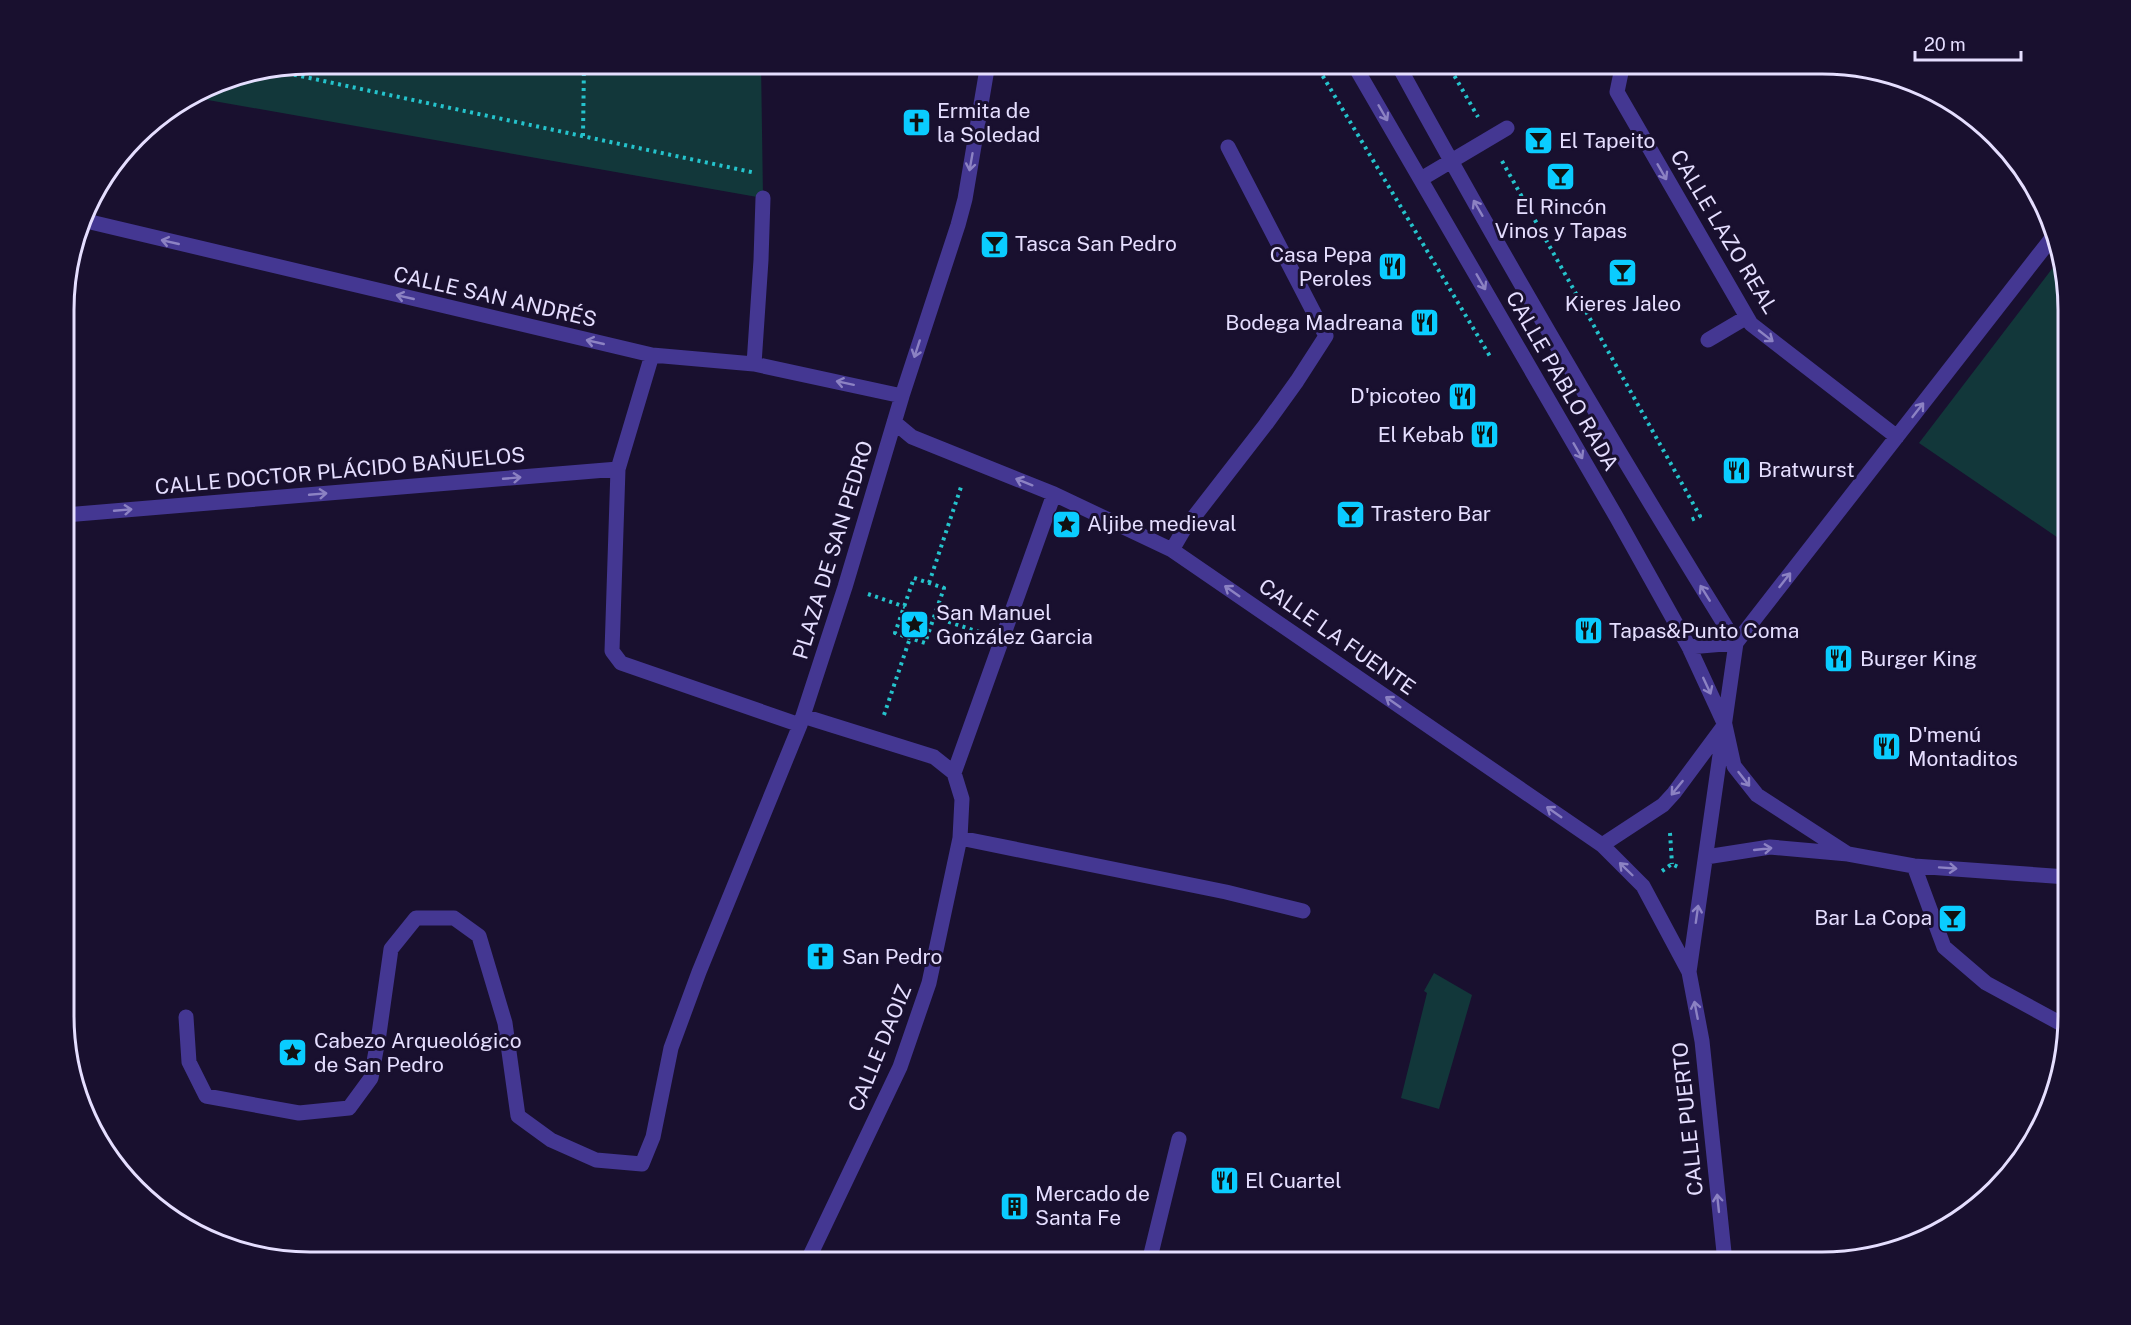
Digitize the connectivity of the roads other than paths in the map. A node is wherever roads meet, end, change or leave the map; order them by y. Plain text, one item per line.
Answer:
1 (986, 74) edge
2 (1359, 74) edge
3 (1404, 74) edge
4 (1621, 74) edge
5 (1508, 128) dead end
6 (1228, 147) dead end
7 (1452, 163) junction
8 (1421, 179) junction
9 (763, 198) dead end
10 (90, 222) edge
11 (2048, 243) edge
12 (1747, 317) junction
13 (1708, 340) dead end
14 (652, 355) junction
15 (754, 364) junction
16 (902, 396) junction
17 (894, 422) junction
18 (1897, 437) junction
19 (618, 469) junction
20 (1054, 494) junction
21 (74, 514) edge
22 (1172, 550) junction
23 (1736, 643) junction
24 (1689, 647) junction
25 (801, 721) junction
26 (1725, 725) junction
27 (954, 773) junction
28 (960, 838) junction
29 (1602, 845) junction
30 (1848, 854) junction
31 (1706, 857) junction
32 (1914, 866) junction
33 (2058, 876) edge
34 (1304, 911) dead end
35 (1689, 972) junction
36 (186, 1017) dead end
37 (2058, 1022) edge
38 (1179, 1139) dead end
39 (812, 1252) edge
40 (1151, 1252) edge
41 (1724, 1252) edge

1 -> 16 street, PLAZA DE SAN PEDRO
2 -> 8 street, CALLE PABLO RADA
3 - 7 street, CALLE PABLO RADA
4 -> 12 street, CALLE LAZO REAL
5 - 7 street
6 - 22 street
7 - 8 street
23 -> 7 street, CALLE PABLO RADA
8 -> 24 street, CALLE PABLO RADA
9 - 15 street
14 -> 10 street, CALLE SAN ANDRÉS
18 -> 11 street
12 - 13 street
12 -> 18 street, CALLE LAZO REAL
14 - 15 street, CALLE SAN ANDRÉS
14 - 19 street
16 -> 15 street, CALLE SAN ANDRÉS
16 - 17 street, PLAZA DE SAN PEDRO
20 -> 17 street, CALLE LA FUENTE
17 - 25 street, PLAZA DE SAN PEDRO
23 -> 18 street
21 -> 19 street, CALLE DOCTOR PLÁCIDO BAÑUELOS
19 - 25 street
20 - 22 street, CALLE LA FUENTE
20 - 27 street
29 -> 22 street, CALLE LA FUENTE
23 - 24 street
23 - 26 street
24 -> 26 street, CALLE PABLO RADA
25 - 27 street
25 - 36 street, PLAZA DE SAN PEDRO
26 -> 29 street
26 -> 30 street
26 - 31 street
27 - 28 street, CALLE DAOIZ
28 - 34 street
28 - 39 street, CALLE DAOIZ
35 -> 29 street, CALLE LA FUENTE
31 -> 30 street
30 - 32 street
35 -> 31 street
32 -> 33 street
32 - 37 street
41 -> 35 street, CALLE PUERTO
38 - 40 street

